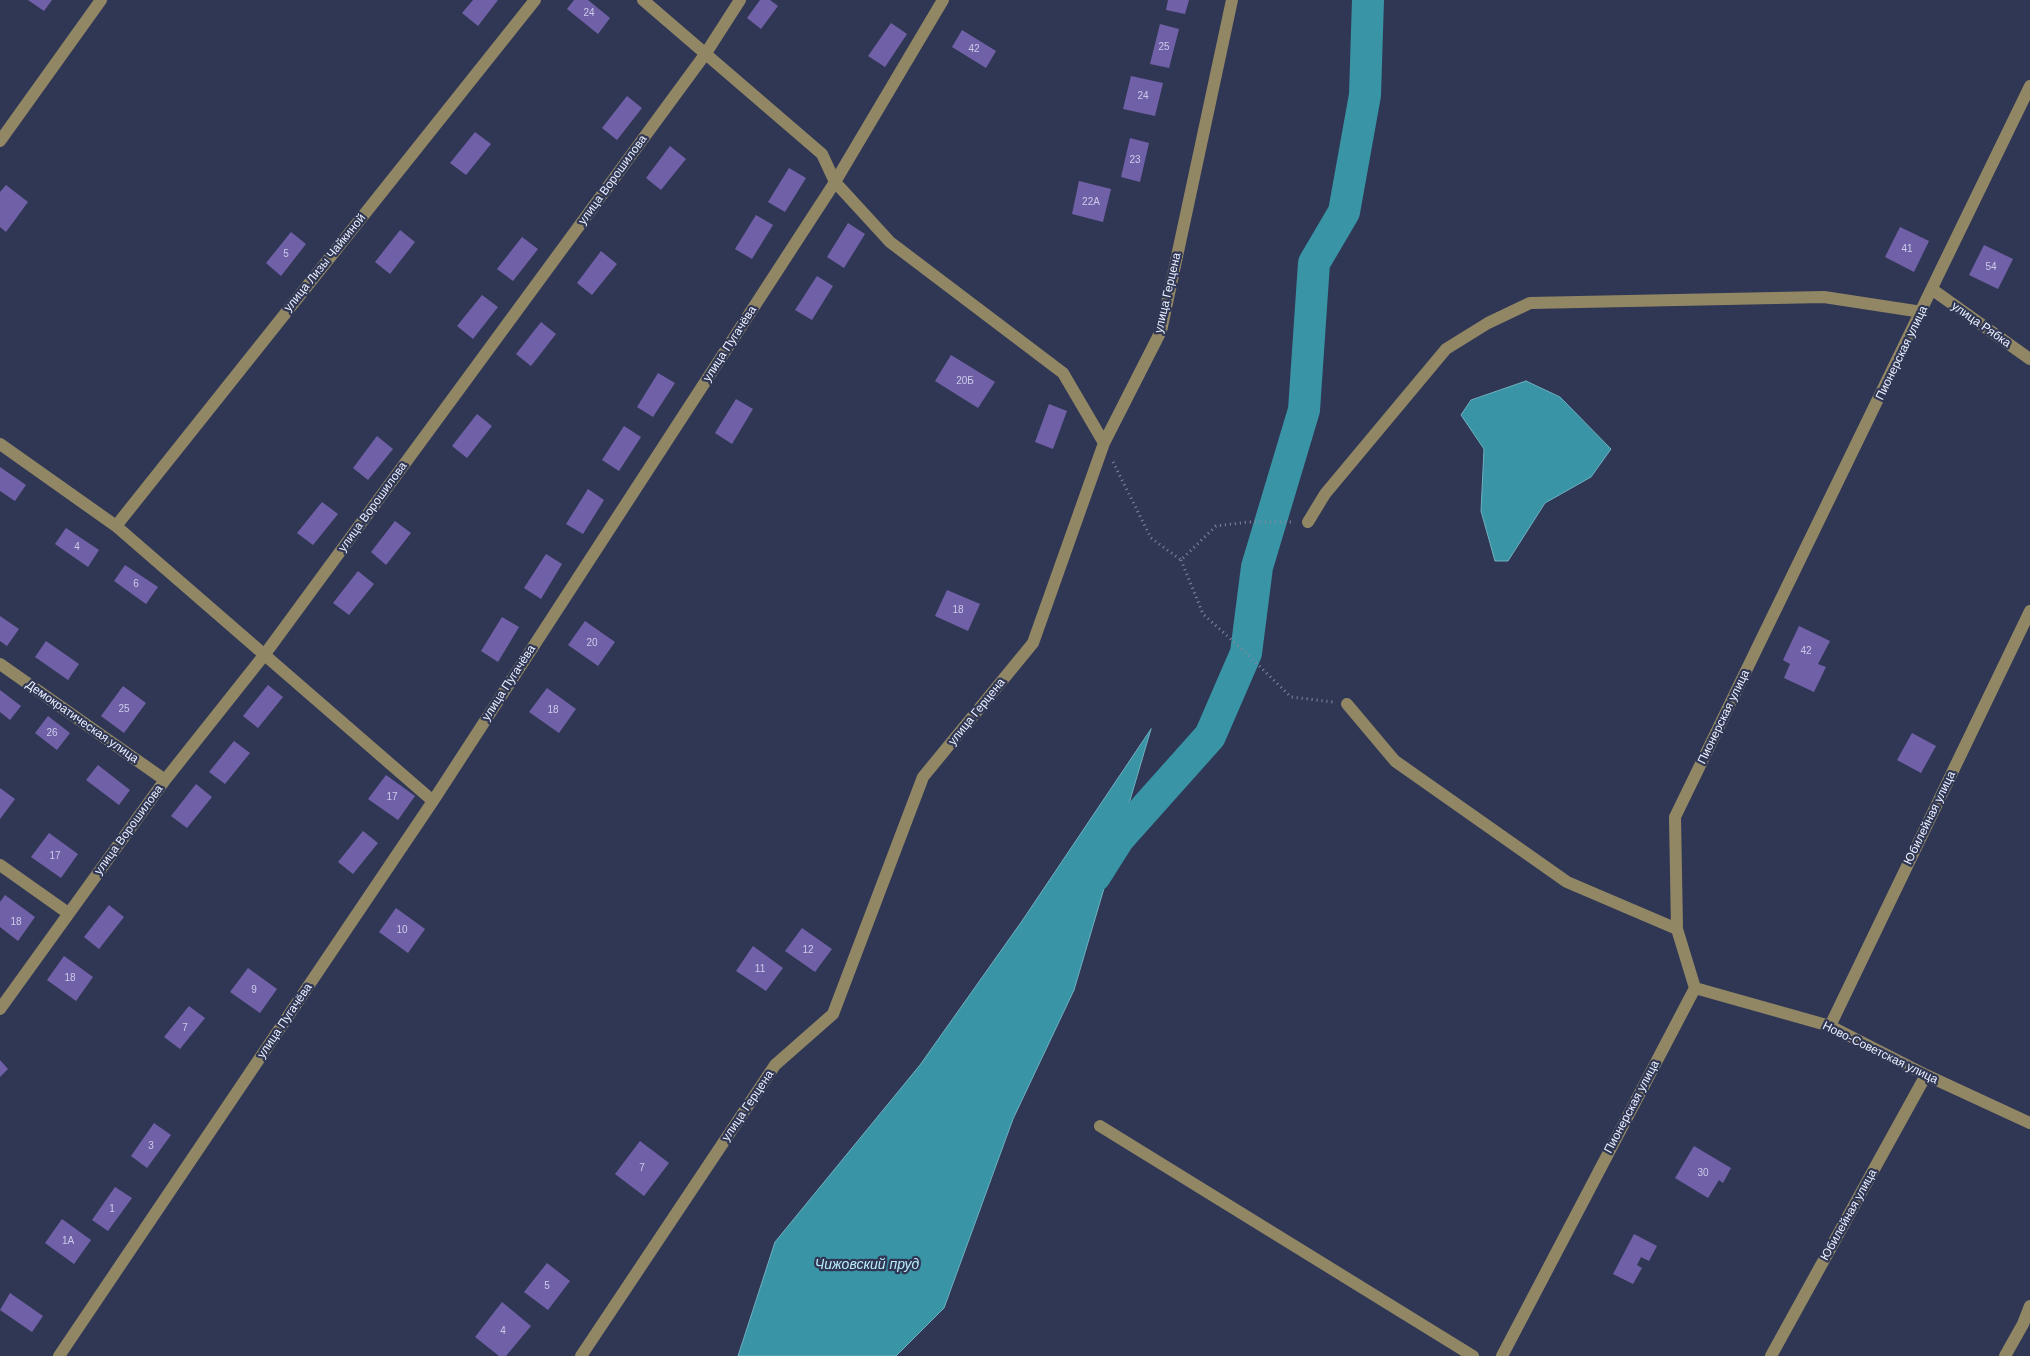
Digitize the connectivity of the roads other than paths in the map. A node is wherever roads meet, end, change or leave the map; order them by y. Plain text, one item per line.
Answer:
1 (101, 0) edge
2 (535, 0) edge
3 (643, 0) edge
4 (740, 0) edge
5 (943, 0) edge
6 (1232, 0) edge
7 (706, 53) junction
8 (2030, 86) edge
9 (0, 141) edge
10 (835, 182) junction
11 (1932, 290) junction
12 (1922, 312) junction
13 (2030, 360) edge
14 (1104, 443) junction
15 (0, 444) edge
16 (1308, 522) road end
17 (116, 526) junction
18 (2030, 610) edge
19 (265, 654) junction
20 (0, 664) edge
21 (1348, 704) road end
22 (165, 780) junction
23 (433, 801) junction
24 (0, 866) edge
25 (68, 913) junction
26 (1677, 929) junction
27 (1695, 988) junction
28 (0, 1009) edge
29 (1830, 1026) junction
30 (1926, 1075) junction
31 (2030, 1123) edge
32 (1100, 1126) dead end
33 (2030, 1306) edge
34 (2026, 1327) edge
35 (59, 1356) edge
36 (581, 1356) edge
37 (1472, 1356) edge
38 (1502, 1356) edge
39 (1771, 1356) edge
40 (2005, 1356) edge

1 - 9 street
2 - 17 street, улица Лизы Чайкиной
3 - 7 street
4 - 7 street, улица Ворошилова
5 - 10 street, улица Пугачёва
6 - 14 street, улица Герцена
7 - 10 street
7 - 19 street, улица Ворошилова
8 - 11 street, Пионерская улица
10 - 14 street
10 - 23 street, улица Пугачёва
11 - 12 street, Пионерская улица
11 - 13 street, улица Рябка
12 - 16 street
12 - 26 street, Пионерская улица
14 - 36 street, улица Герцена
15 - 17 street
17 - 19 street
18 - 29 street, Юбилейная улица
19 - 22 street, улица Ворошилова
19 - 23 street
20 - 22 street, Демократическая улица
21 - 26 street
22 - 25 street, улица Ворошилова
23 - 35 street, улица Пугачёва
24 - 25 street
25 - 28 street, улица Ворошилова
26 - 27 street, Пионерская улица
27 - 29 street, Ново-Советская улица
27 - 38 street, Пионерская улица
29 - 30 street, Ново-Советская улица
30 - 31 street, Ново-Советская улица
30 - 39 street, Юбилейная улица
32 - 37 street
33 - 34 street
34 - 40 street

